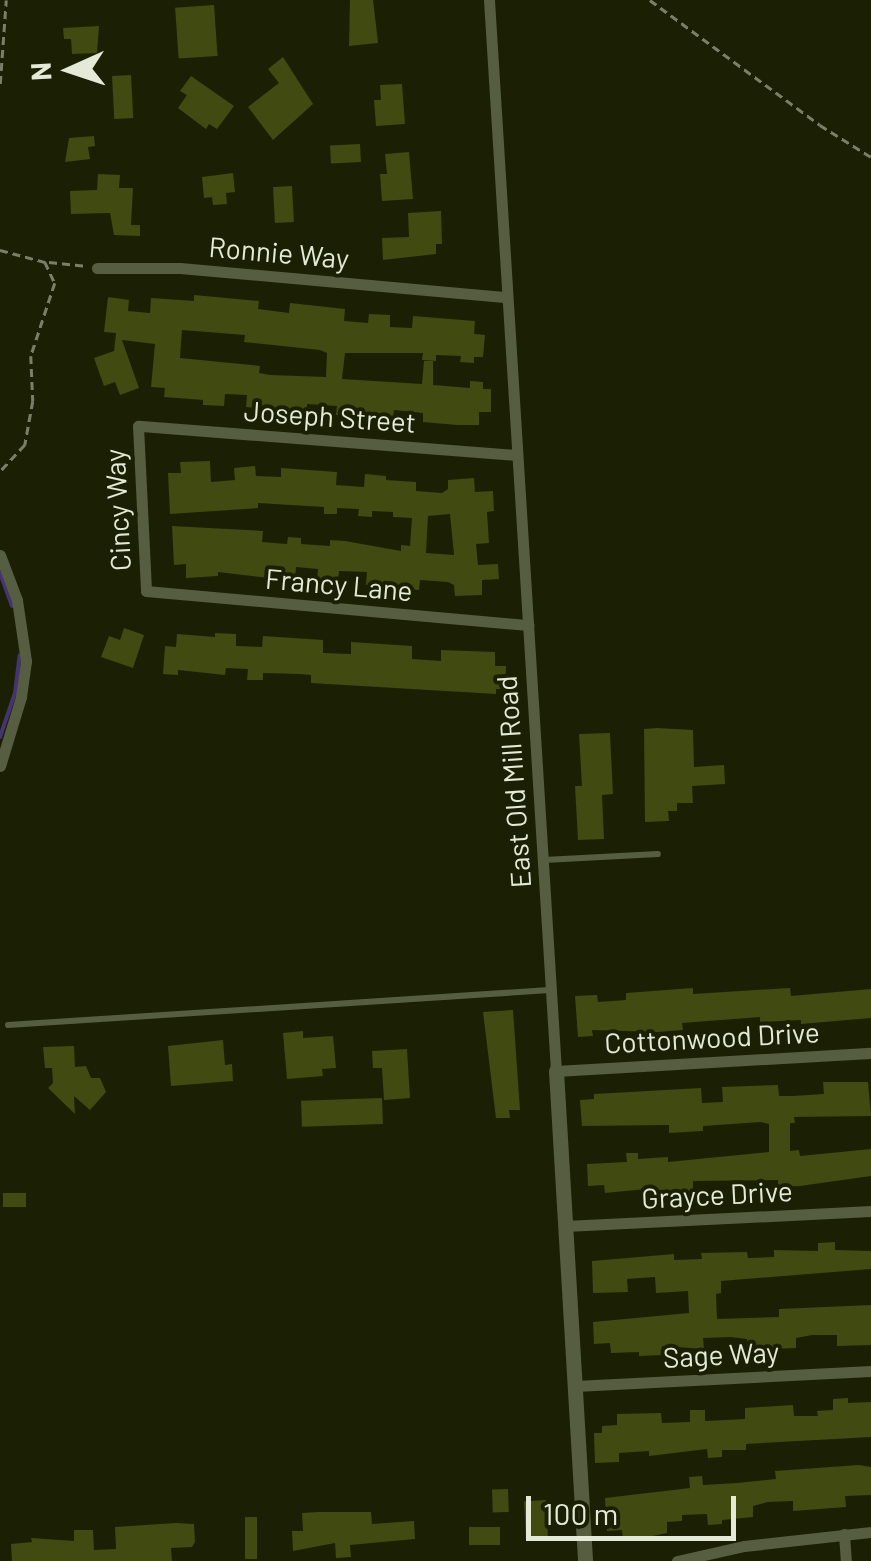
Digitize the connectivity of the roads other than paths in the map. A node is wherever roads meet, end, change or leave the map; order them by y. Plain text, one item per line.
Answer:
1 (489, 0) edge
2 (97, 268) road end
3 (508, 298) junction
4 (138, 426) joint
5 (517, 455) junction
6 (0, 555) edge
7 (146, 591) joint
8 (528, 625) junction
9 (0, 766) edge
10 (658, 854) dead end
11 (543, 860) junction
12 (551, 990) junction
13 (8, 1025) dead end
14 (871, 1053) edge
15 (556, 1071) junction
16 (871, 1211) edge
17 (565, 1226) junction
18 (871, 1371) edge
19 (574, 1386) junction
20 (871, 1532) edge
21 (844, 1534) junction
22 (585, 1561) edge
23 (677, 1561) edge
24 (846, 1561) edge

1 - 3 street, East Old Mill Road
2 - 3 street, Ronnie Way
3 - 5 street, East Old Mill Road
4 - 5 street, Joseph Street
4 - 7 street, Cincy Way
5 - 8 street, East Old Mill Road
6 - 9 street
7 - 8 street, Francy Lane
8 - 11 street, East Old Mill Road
10 - 11 lane
11 - 12 street, East Old Mill Road
12 - 13 lane
12 - 15 street, East Old Mill Road
14 - 15 street, Cottonwood Drive
15 - 17 street, East Old Mill Road
16 - 17 street, Grayce Drive
17 - 19 street, East Old Mill Road
18 - 19 street, Sage Way
19 - 22 street, East Old Mill Road
20 - 21 street
21 - 23 street
21 - 24 street

